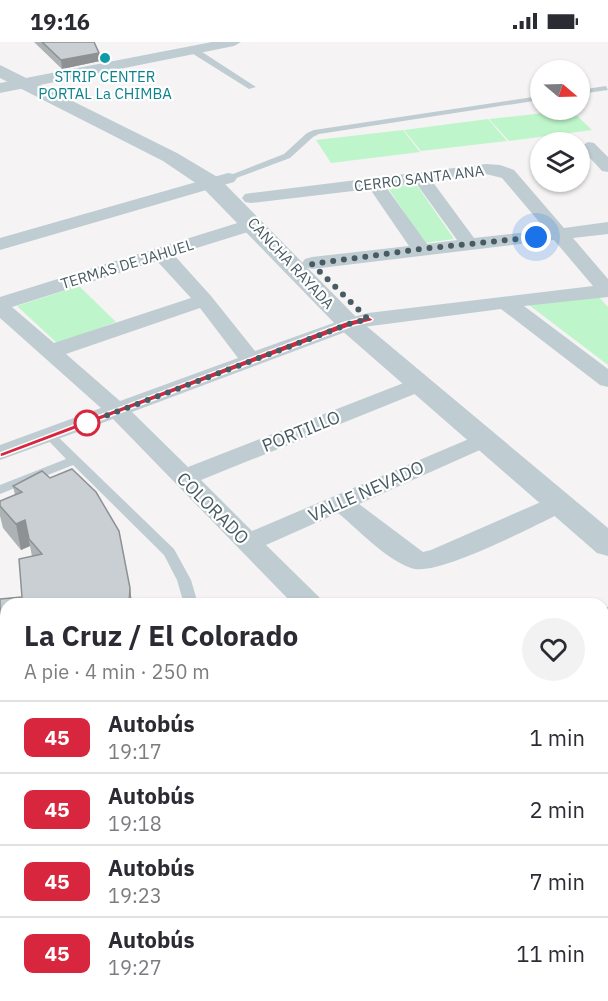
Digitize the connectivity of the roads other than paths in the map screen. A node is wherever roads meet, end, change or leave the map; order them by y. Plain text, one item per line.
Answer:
1 (234, 42) edge
2 (185, 48) edge
3 (0, 58) edge
4 (0, 71) edge
5 (21, 84) edge
6 (252, 87) dead end
7 (606, 88) dead end
8 (590, 90) edge
9 (530, 100) edge
10 (590, 149) edge
11 (608, 167) edge
12 (421, 178) junction
13 (219, 180) junction
14 (375, 183) junction
15 (251, 198) junction
16 (254, 224) junction
17 (608, 228) edge
18 (558, 234) junction
19 (0, 244) edge
20 (469, 244) junction
21 (421, 249) junction
22 (162, 254) junction
23 (312, 264) junction
24 (608, 291) edge
25 (204, 300) junction
26 (505, 302) junction
27 (0, 305) edge
28 (358, 322) junction
29 (49, 352) junction
30 (251, 360) junction
31 (608, 380) edge
32 (419, 384) junction
33 (118, 411) junction
34 (50, 436) junction
35 (483, 440) junction
36 (0, 453) edge
37 (75, 460) junction
38 (184, 478) junction
39 (0, 490) edge
40 (340, 502) junction
41 (559, 504) junction
42 (608, 518) edge
43 (248, 543) junction
44 (608, 545) edge
45 (189, 598) edge
46 (303, 598) edge

1 - 2 street
2 - 5 street
2 - 6 lane
3 - 5 street, CANCHA RAYADA
4 - 5 street, CANCHA RAYADA
5 - 13 street, CANCHA RAYADA
7 - 8 lane
9 - 13 lane
10 - 11 street
12 - 14 street, CERRO SANTA ANA
12 - 18 street, CERRO SANTA ANA
12 - 20 street
13 - 15 street, CANCHA RAYADA
13 - 16 street, CANCHA RAYADA
13 - 19 street
14 - 15 street, CERRO SANTA ANA
14 - 21 street
15 - 23 street, CANCHA RAYADA
16 - 22 street, TERMAS DE JAHUEL
16 - 28 street, CANCHA RAYADA
17 - 18 street
18 - 20 street
18 - 24 street
20 - 21 street
21 - 23 street
22 - 25 street
22 - 27 street, TERMAS DE JAHUEL
23 - 28 street, CANCHA RAYADA
24 - 26 street
25 - 29 street
25 - 30 street
26 - 28 street
26 - 31 street
27 - 29 street, COLORADO
28 - 30 street
28 - 32 street, CANCHA RAYADA
28 - 42 street, CANCHA RAYADA
29 - 33 street, COLORADO
30 - 33 street
32 - 35 street, CANCHA RAYADA
32 - 38 street, PORTILLO
33 - 34 street
33 - 38 street, COLORADO
34 - 36 street
34 - 37 lane
35 - 40 street, VALLE NEVADO
35 - 41 street, CANCHA RAYADA
37 - 39 lane
37 - 45 lane
38 - 43 street, COLORADO
40 - 41 street
40 - 43 street, VALLE NEVADO
41 - 44 street, CANCHA RAYADA
43 - 46 street, COLORADO

